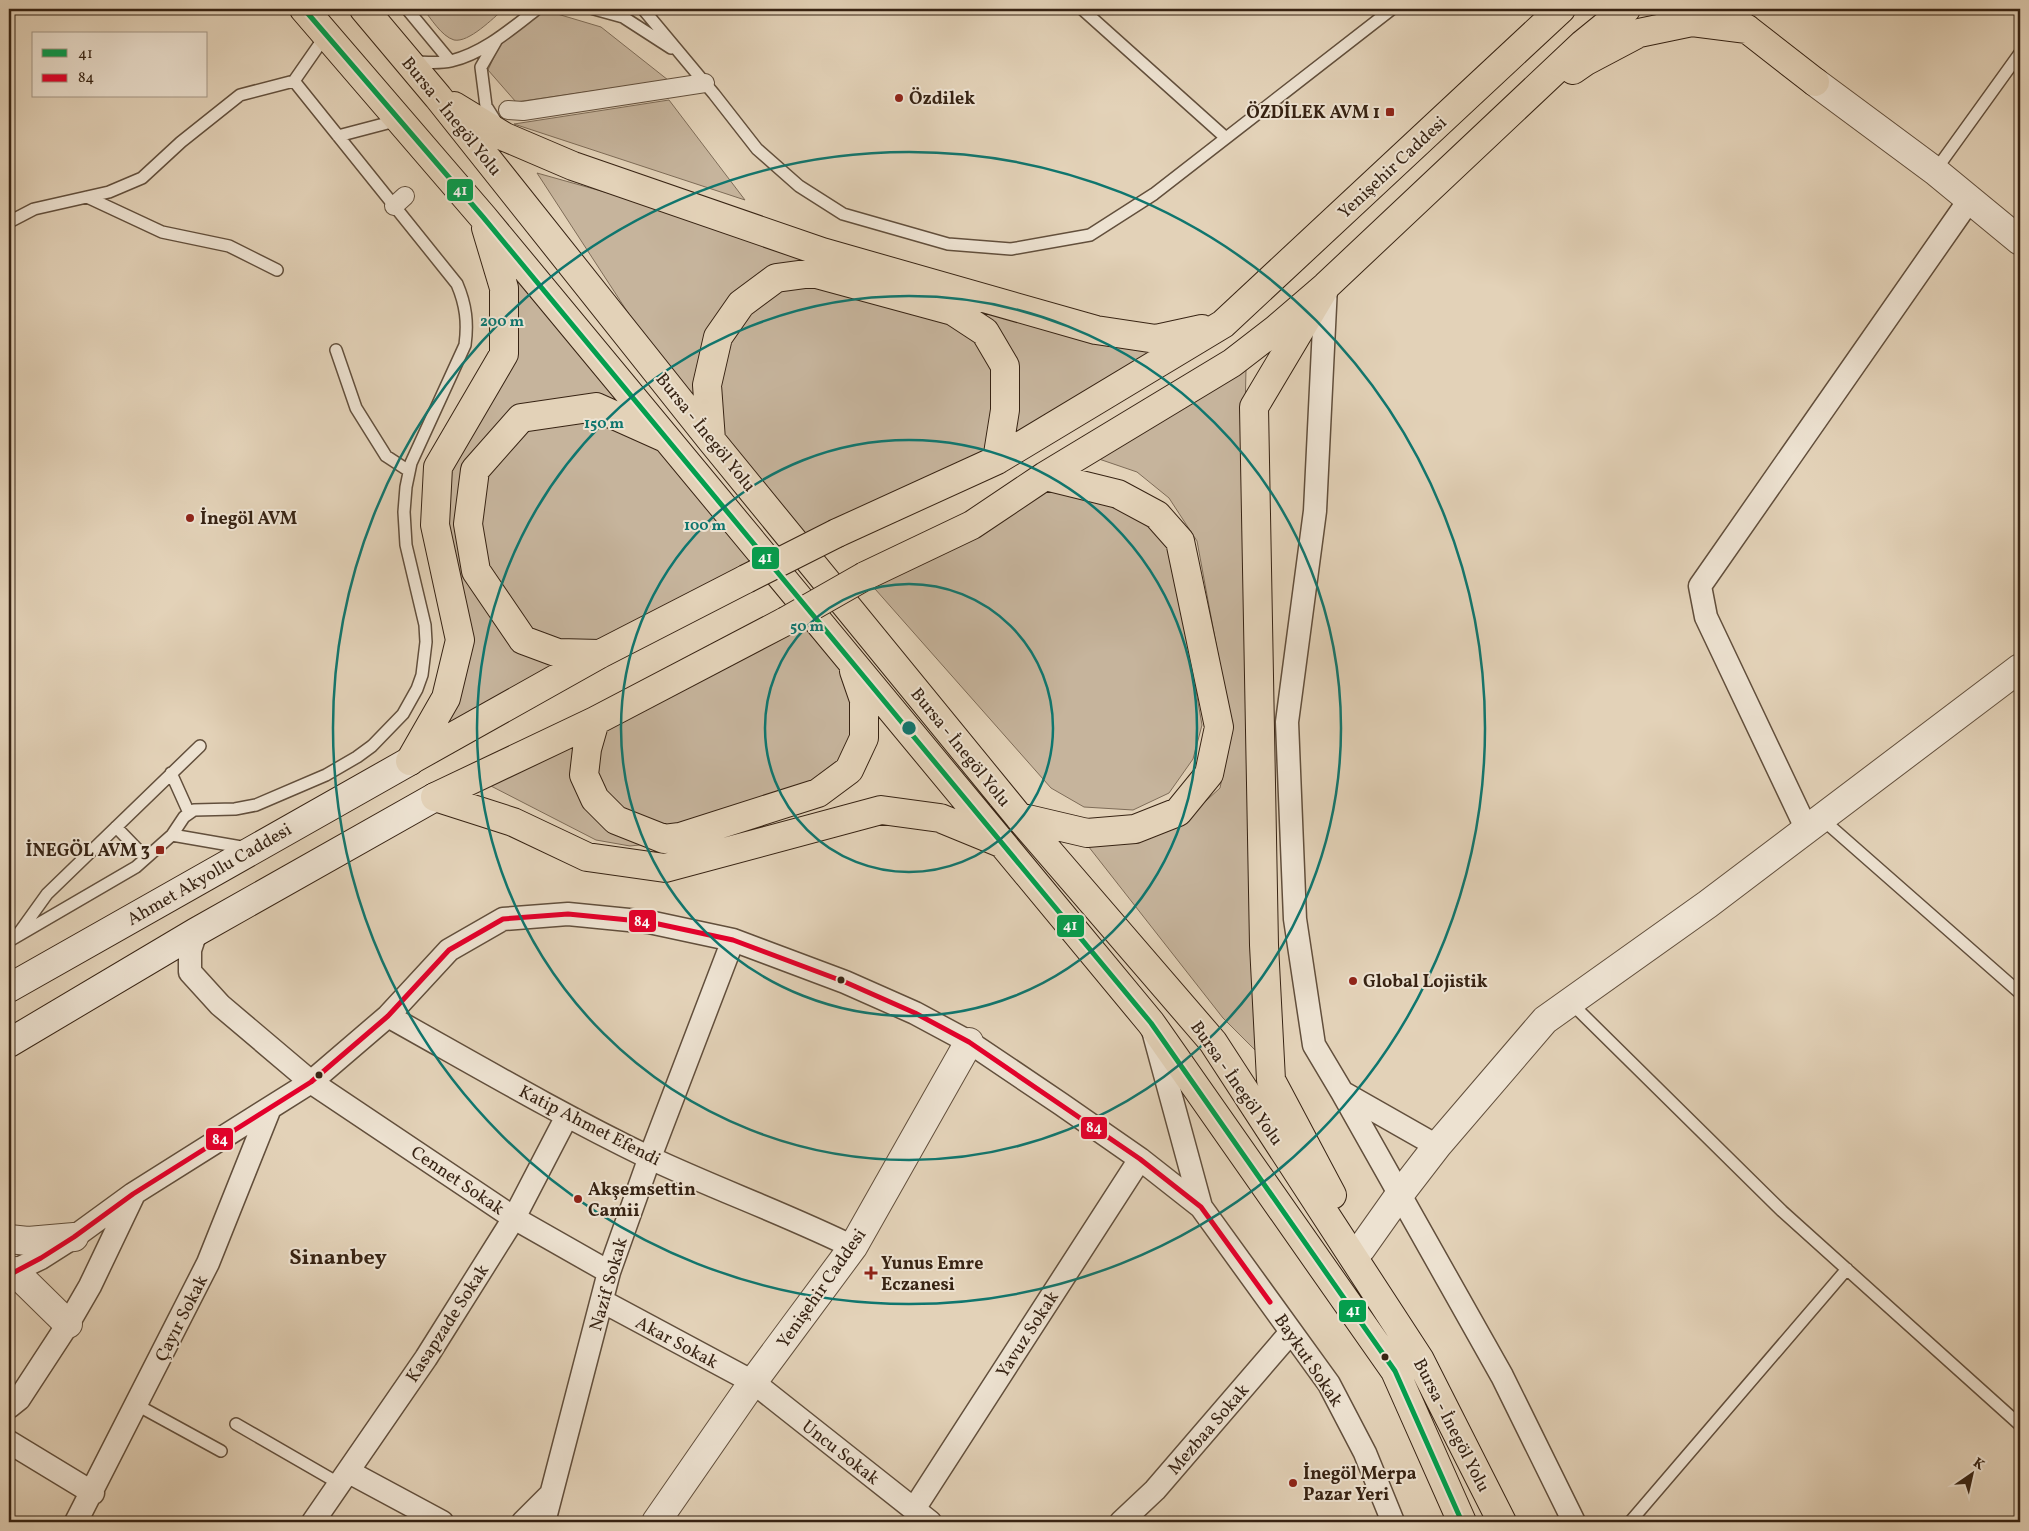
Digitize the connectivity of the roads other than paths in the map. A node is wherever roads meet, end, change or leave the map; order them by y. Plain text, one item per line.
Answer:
1 (304, 9) edge
2 (364, 9) edge
3 (407, 9) edge
4 (537, 9) edge
5 (594, 9) edge
6 (643, 9) edge
7 (1082, 9) edge
8 (1392, 9) edge
9 (1561, 9) edge
10 (1626, 9) edge
11 (1714, 9) edge
12 (1750, 16) edge
13 (1543, 19) edge
14 (326, 35) junction
15 (496, 41) junction
16 (2020, 53) edge
17 (681, 55) junction
18 (409, 62) junction
19 (450, 62) junction
20 (294, 81) junction
21 (1816, 82) joint
22 (705, 84) junction
23 (438, 97) junction
24 (508, 110) dead end
25 (1506, 117) junction
26 (400, 120) junction
27 (338, 136) junction
28 (505, 137) junction
29 (1226, 138) junction
30 (1935, 171) junction
31 (87, 197) junction
32 (1970, 199) junction
33 (483, 217) junction
34 (9, 222) edge
35 (2020, 241) edge
36 (277, 270) dead end
37 (1326, 286) junction
38 (1223, 324) junction
39 (336, 350) dead end
40 (668, 440) junction
41 (711, 440) junction
42 (997, 460) junction
43 (409, 471) junction
44 (1045, 476) junction
45 (600, 654) junction
46 (851, 663) junction
47 (2020, 668) edge
48 (595, 720) junction
49 (200, 746) dead end
50 (410, 760) junction
51 (171, 773) junction
52 (435, 797) junction
53 (189, 813) junction
54 (1018, 817) junction
55 (1814, 825) junction
56 (116, 826) junction
57 (172, 836) junction
58 (1003, 844) junction
59 (253, 849) junction
60 (146, 858) junction
61 (196, 932) junction
62 (13, 939) edge
63 (733, 940) junction
64 (157, 955) junction
65 (190, 972) junction
66 (9, 988) edge
67 (2020, 993) edge
68 (1570, 1002) junction
69 (388, 1016) junction
70 (1151, 1023) junction
71 (969, 1042) junction
72 (9, 1043) edge
73 (311, 1082) junction
74 (1342, 1092) junction
75 (270, 1108) junction
76 (566, 1116) junction
77 (1437, 1146) junction
78 (650, 1157) junction
79 (1140, 1159) junction
80 (133, 1194) junction
81 (1400, 1194) junction
82 (1201, 1207) junction
83 (514, 1218) junction
84 (74, 1237) junction
85 (9, 1239) edge
86 (854, 1247) junction
87 (1361, 1249) junction
88 (1847, 1269) junction
89 (609, 1272) junction
90 (12, 1273) edge
91 (602, 1301) junction
92 (68, 1324) junction
93 (1291, 1332) junction
94 (1420, 1360) junction
95 (753, 1382) junction
96 (137, 1404) junction
97 (9, 1407) edge
98 (236, 1424) dead end
99 (2020, 1425) edge
100 (9, 1442) edge
101 (222, 1451) dead end
102 (344, 1478) junction
103 (93, 1493) junction
104 (552, 1493) junction
105 (922, 1516) edge
106 (76, 1522) edge
107 (313, 1522) edge
108 (442, 1522) edge
109 (523, 1522) edge
110 (544, 1522) edge
111 (656, 1522) edge
112 (1121, 1522) edge
113 (1393, 1522) edge
114 (1462, 1522) edge
115 (1502, 1522) edge
116 (1574, 1522) edge
117 (1630, 1522) edge

1 - 14 highway, Bursa - İnegöl Yolu
2 - 18 highway, Bursa - İnegöl Yolu
3 - 19 lane
4 - 15 lane
5 - 17 lane
6 - 17 lane
7 - 29 lane
8 - 29 lane
9 - 13 highway, Yenişehir Caddesi
10 - 25 highway
11 - 12 highway
12 - 21 highway
12 - 25 highway
13 - 38 highway, Yenişehir Caddesi
14 - 20 lane
14 - 26 highway, Bursa - İnegöl Yolu
15 - 19 lane
15 - 28 lane
16 - 30 lane
17 - 22 lane
18 - 19 lane
18 - 23 highway, Bursa - İnegöl Yolu
20 - 27 lane
20 - 31 lane
21 - 30 street
22 - 24 street
22 - 29 lane
23 - 28 highway
23 - 41 highway, Bursa - İnegöl Yolu
25 - 37 highway
26 - 27 lane
26 - 33 highway, Bursa - İnegöl Yolu
27 - 43 lane
28 - 38 highway
30 - 32 street
31 - 34 lane
31 - 36 lane
32 - 35 street
32 - 55 street
33 - 40 highway, Bursa - İnegöl Yolu
33 - 50 highway
37 - 44 highway
37 - 74 street
37 - 87 highway
38 - 42 highway, Yenişehir Caddesi
39 - 43 lane
40 - 45 highway
40 - 46 highway, Bursa - İnegöl Yolu
41 - 42 highway
41 - 54 highway, Bursa - İnegöl Yolu
42 - 45 highway, Yenişehir Caddesi, bridge
43 - 53 lane
44 - 48 highway, bridge
44 - 54 highway
45 - 50 highway
46 - 48 highway
46 - 58 highway, Bursa - İnegöl Yolu
47 - 55 street
48 - 52 highway
49 - 51 lane
50 - 59 street, Ahmet Akyollu Caddesi
51 - 53 lane
51 - 56 lane
52 - 58 highway
52 - 61 street
53 - 57 lane
54 - 94 highway, Bursa - İnegöl Yolu
55 - 67 lane
55 - 68 street
56 - 60 lane
56 - 62 lane
57 - 59 lane
57 - 60 lane
58 - 70 highway, Bursa - İnegöl Yolu
59 - 66 street, Ahmet Akyollu Caddesi
60 - 62 lane
61 - 64 street
61 - 65 street
63 - 69 street, Baykut Sokak
63 - 71 street, Baykut Sokak
63 - 78 street, Nazif Sokak
64 - 65 street, Cennet Sokak
64 - 72 street
65 - 73 street, Cennet Sokak
68 - 77 street
68 - 88 lane
69 - 73 street, Baykut Sokak
69 - 76 street, Katip Ahmet Efendi
70 - 82 street
70 - 114 highway, Bursa - İnegöl Yolu
71 - 79 street, Baykut Sokak
71 - 86 street, Yenişehir Caddesi
73 - 75 street, Baykut Sokak
73 - 83 street, Cennet Sokak
74 - 77 street
74 - 81 street
75 - 80 street, Baykut Sokak
75 - 96 street, Çayır Sokak
76 - 78 street, Katip Ahmet Efendi
76 - 83 street, Kasapzade Sokak
77 - 81 street
78 - 86 street, Katip Ahmet Efendi
78 - 89 street, Nazif Sokak
79 - 82 street, Baykut Sokak
79 - 105 street, Yavuz Sokak
80 - 84 street, Baykut Sokak
80 - 92 street
81 - 87 street
81 - 116 street
82 - 93 street, Baykut Sokak
83 - 89 street, Cennet Sokak
83 - 102 street, Kasapzade Sokak
84 - 85 street
84 - 90 street, Baykut Sokak
86 - 95 street, Yenişehir Caddesi
87 - 94 highway
88 - 99 lane
88 - 117 lane
89 - 91 street, Nazif Sokak
90 - 92 street
91 - 95 street, Akar Sokak
91 - 104 street, Nazif Sokak
92 - 97 street
93 - 112 street, Mezbaa Sokak
93 - 113 street, Baykut Sokak
94 - 115 highway, Bursa - İnegöl Yolu
95 - 105 street, Uncu Sokak
95 - 111 street, Yenişehir Caddesi
96 - 101 lane
96 - 103 street, Çayır Sokak
98 - 102 lane
100 - 103 street
102 - 107 street, Kasapzade Sokak
102 - 108 street
103 - 106 street, Çayır Sokak
104 - 109 street
104 - 110 street, Nazif Sokak

